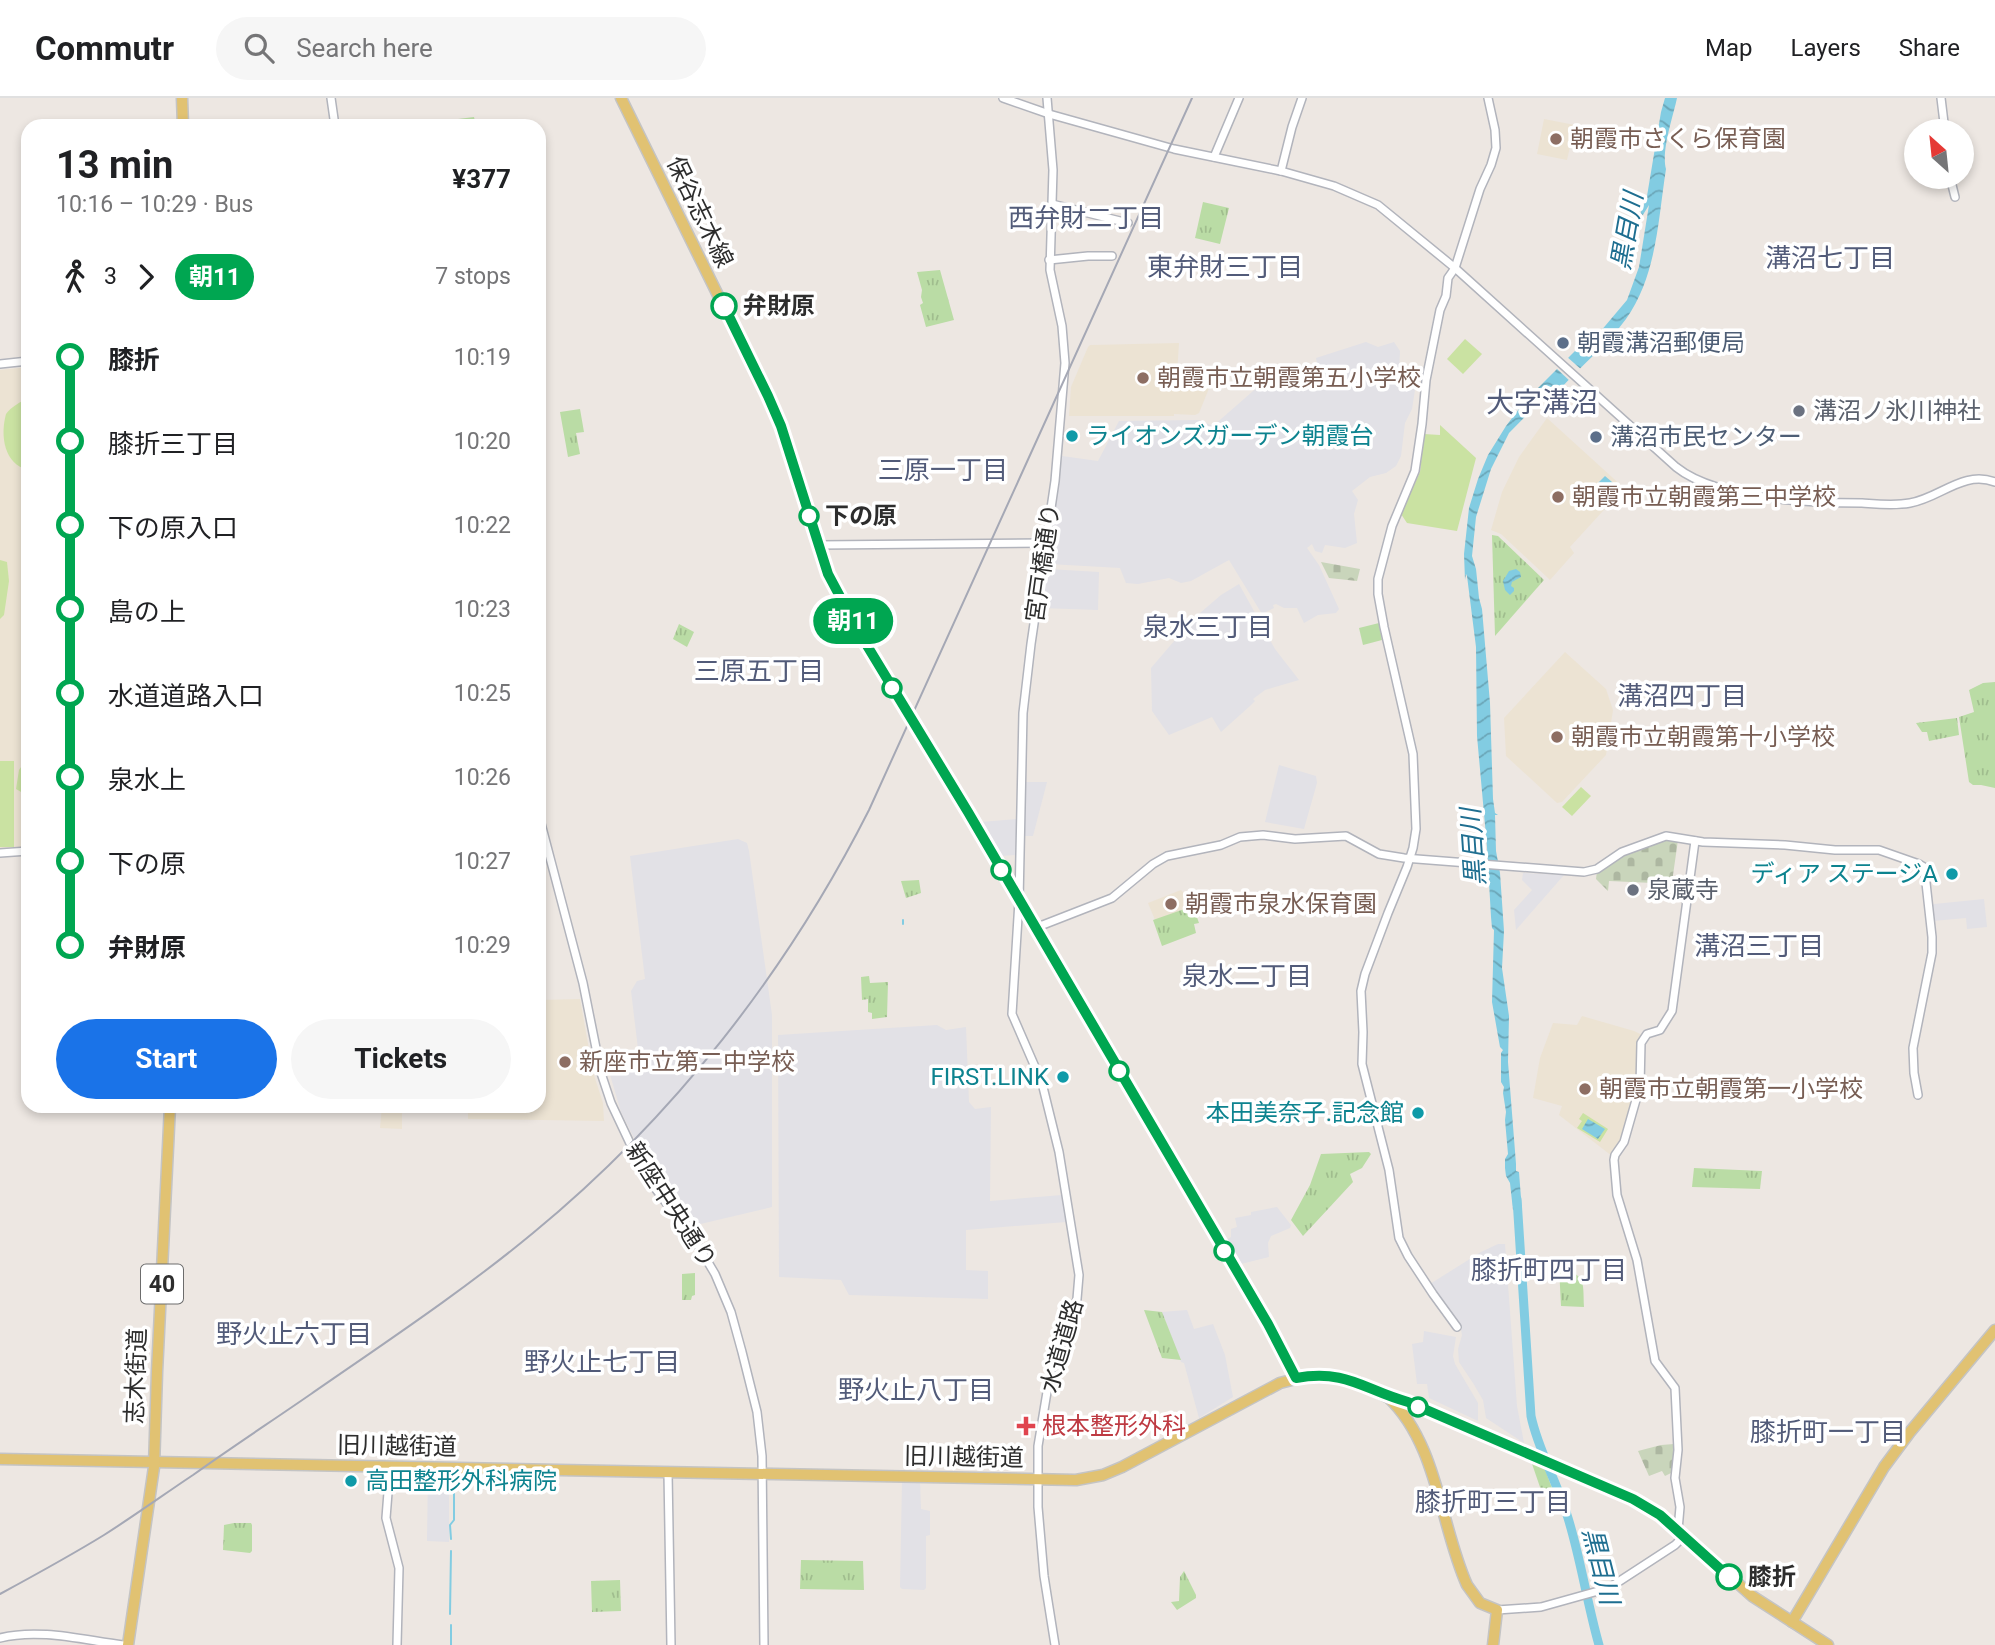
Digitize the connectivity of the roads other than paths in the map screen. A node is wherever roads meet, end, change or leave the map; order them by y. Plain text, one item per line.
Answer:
1 (182, 98) edge
2 (331, 98) edge
3 (621, 98) edge
4 (1003, 98) edge
5 (1047, 98) edge
6 (1239, 98) edge
7 (1302, 98) edge
8 (1488, 98) edge
9 (1941, 98) edge
10 (1049, 114) junction
11 (183, 119) edge
12 (334, 119) edge
13 (1944, 119) edge
14 (1214, 157) junction
15 (1281, 171) junction
16 (1953, 189) edge
17 (1955, 197) dead end
18 (1052, 204) junction
19 (1128, 223) dead end
20 (1112, 256) dead end
21 (1049, 260) junction
22 (1455, 268) junction
23 (21, 362) edge
24 (0, 364) edge
25 (1995, 482) edge
26 (1046, 543) junction
27 (818, 545) junction
28 (1695, 841) junction
29 (546, 843) edge
30 (21, 852) edge
31 (0, 853) edge
32 (1409, 859) junction
33 (1019, 901) junction
34 (1035, 928) junction
35 (1012, 1014) joint
36 (1917, 1095) dead end
37 (170, 1113) edge
38 (1457, 1327) dead end
39 (1995, 1330) edge
40 (1296, 1378) junction
41 (1387, 1397) junction
42 (1408, 1402) junction
43 (1402, 1413) junction
44 (0, 1459) edge
45 (154, 1463) junction
46 (390, 1467) junction
47 (668, 1473) junction
48 (763, 1474) junction
49 (1037, 1479) junction
50 (1681, 1533) junction
51 (1497, 1610) junction
52 (1792, 1622) junction
53 (0, 1638) edge
54 (125, 1645) edge
55 (397, 1645) edge
56 (671, 1645) edge
57 (764, 1645) edge
58 (1055, 1645) edge
59 (1493, 1645) edge
60 (1828, 1645) edge

1 - 11 main road
2 - 12 street
3 - 27 main road, 保谷志木線
4 - 10 street
5 - 10 street, 宮戸橋通り
6 - 14 street
7 - 15 street
8 - 22 street
9 - 13 street
10 - 14 street
10 - 18 street, 宮戸橋通り
14 - 15 street
15 - 22 street
16 - 17 street
18 - 19 street
18 - 21 street, 宮戸橋通り
20 - 21 street
21 - 26 street, 宮戸橋通り
22 - 25 street
22 - 32 street
23 - 24 street
26 - 27 street
26 - 33 street, 宮戸橋通り
27 - 33 main road, 保谷志木線
28 - 32 street
28 - 36 street
28 - 50 street
29 - 48 street, 新座中央通り
30 - 31 street
32 - 34 street
32 - 38 street
33 - 34 main road, 保谷志木線
33 - 35 street, 宮戸橋通り
34 - 40 main road, 保谷志木線
35 - 49 street, 水道道路
37 - 45 main road, 志木街道 / 40
39 - 52 main road
40 - 41 main road, 旧川越街道
40 - 49 main road, 旧川越街道
41 - 42 main road, 旧川越街道
41 - 43 main road
42 - 43 main road
42 - 50 main road, 旧川越街道
43 - 51 main road
44 - 45 main road, 旧川越街道
45 - 46 main road, 旧川越街道
45 - 54 main road, 志木街道 / 40
46 - 47 main road, 旧川越街道
46 - 55 street
47 - 48 main road, 旧川越街道
47 - 56 street
48 - 49 main road, 旧川越街道
48 - 57 street, 新座中央通り
49 - 58 street, 水道道路
50 - 51 street
50 - 52 main road, 旧川越街道
51 - 59 main road
52 - 60 main road, 旧川越街道
53 - 54 street

